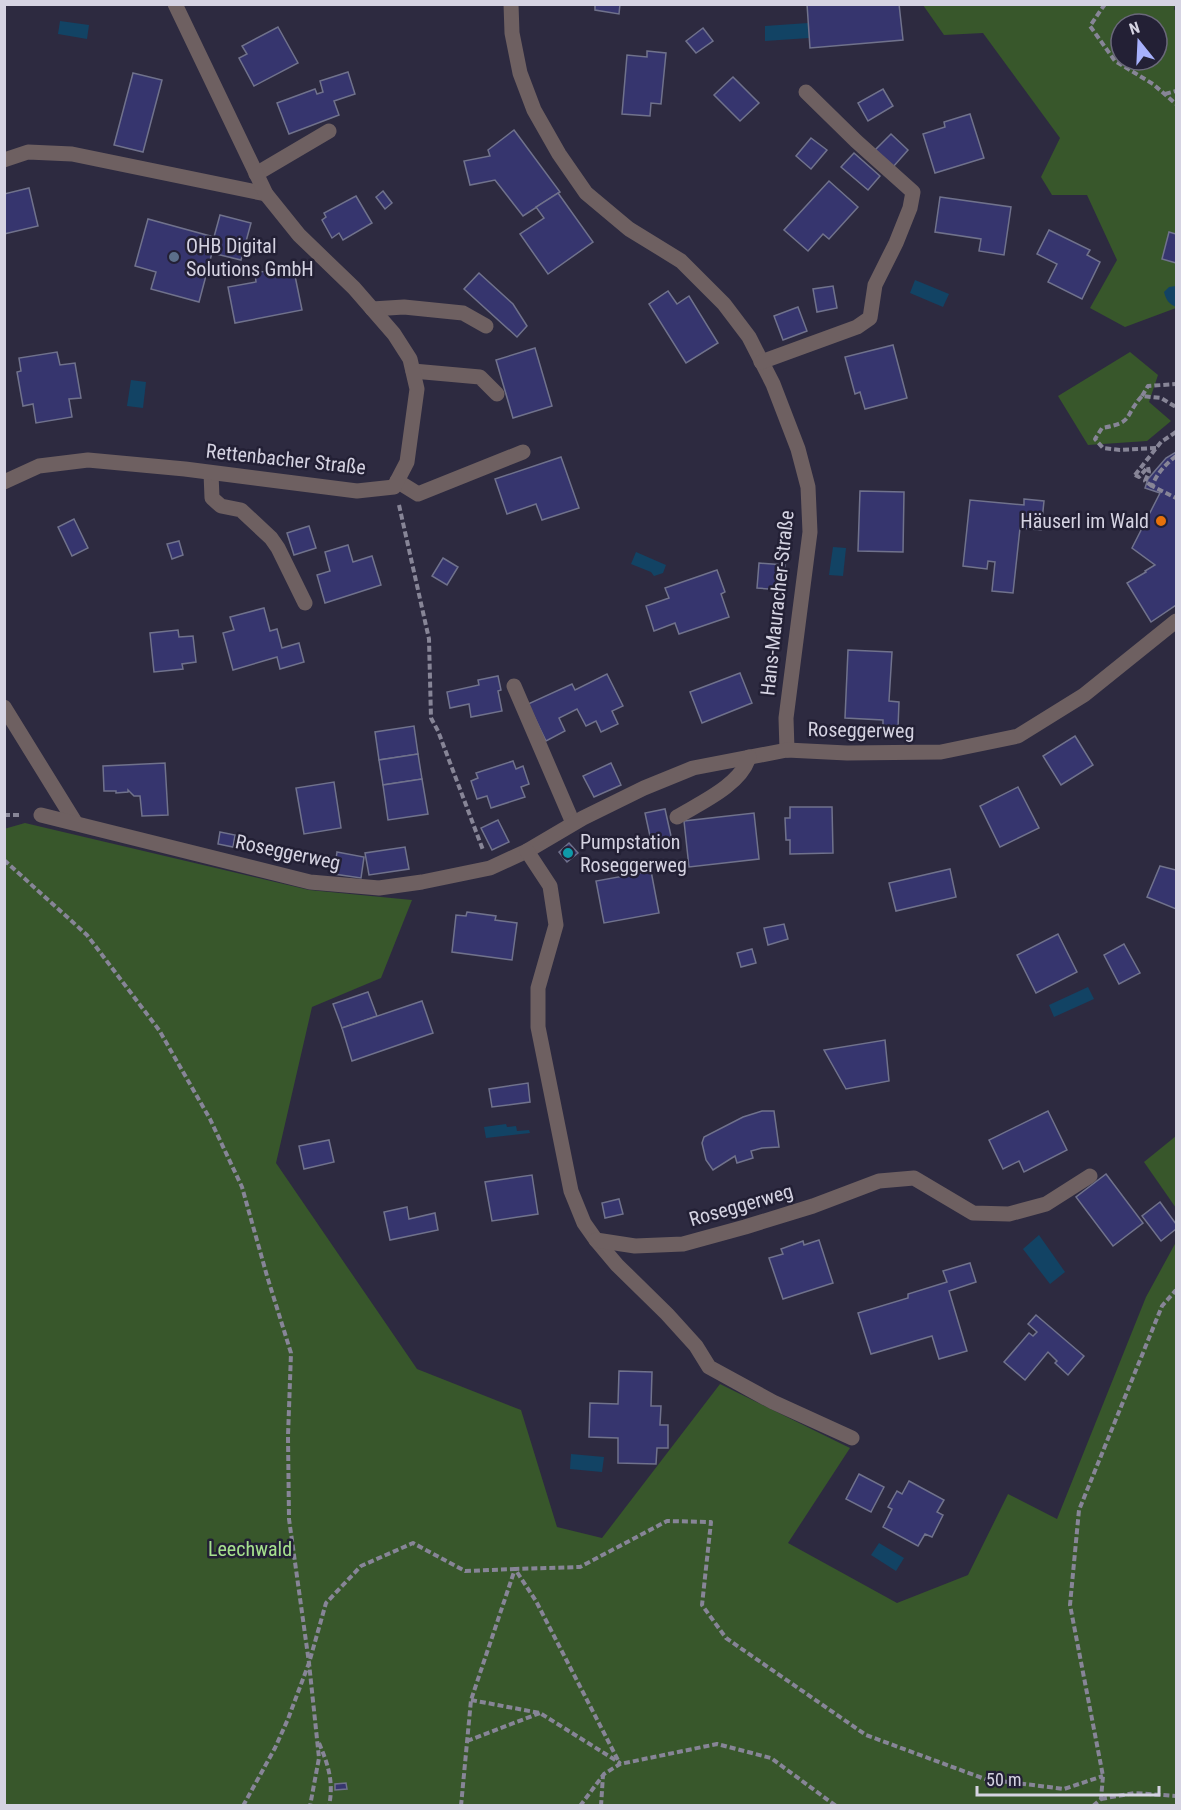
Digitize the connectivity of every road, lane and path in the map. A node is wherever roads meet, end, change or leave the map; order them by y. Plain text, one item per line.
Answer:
1 (175, 4) edge
2 (511, 4) edge
3 (1105, 4) edge
4 (1176, 91) edge
5 (806, 92) dead end
6 (1164, 94) junction
7 (1176, 104) edge
8 (330, 131) dead end
9 (4, 160) edge
10 (256, 174) junction
11 (266, 194) junction
12 (372, 309) junction
13 (486, 326) dead end
14 (761, 362) junction
15 (413, 371) junction
16 (1176, 384) edge
17 (497, 394) dead end
18 (1142, 396) junction
19 (1176, 407) edge
20 (1176, 432) edge
21 (1156, 448) junction
22 (523, 452) dead end
23 (1176, 456) edge
24 (211, 473) junction
25 (397, 480) junction
26 (4, 482) edge
27 (1152, 486) junction
28 (1176, 498) edge
29 (403, 522) dead end
30 (304, 603) dead end
31 (1176, 621) edge
32 (514, 686) dead end
33 (4, 707) edge
34 (787, 750) junction
35 (749, 757) junction
36 (41, 814) dead end
37 (677, 817) dead end
38 (75, 822) junction
39 (573, 823) junction
40 (482, 847) dead end
41 (527, 851) junction
42 (4, 861) edge
43 (1090, 1176) dead end
44 (596, 1240) junction
45 (1176, 1290) edge
46 (852, 1438) dead end
47 (515, 1569) junction
48 (309, 1663) junction
49 (471, 1700) junction
50 (540, 1713) junction
51 (317, 1739) junction
52 (467, 1741) junction
53 (620, 1764) junction
54 (603, 1774) junction
55 (1103, 1776) junction
56 (1176, 1796) edge
57 (1101, 1799) junction
58 (243, 1806) edge
59 (310, 1806) edge
60 (329, 1806) edge
61 (461, 1806) edge
62 (580, 1806) edge
63 (602, 1806) edge
64 (836, 1806) edge
65 (1093, 1806) edge

1 - 10 street
2 - 14 street, Hans-Mauracher-Straße
3 - 6 path
4 - 6 path
5 - 14 street
6 - 7 path
8 - 10 street
9 - 11 street
10 - 11 street
11 - 12 street
12 - 13 street
12 - 15 street
14 - 34 street, Hans-Mauracher-Straße
15 - 17 street
15 - 25 street
16 - 18 path
18 - 19 path
18 - 21 path
20 - 21 path
21 - 27 path
22 - 25 street
23 - 27 path
24 - 25 street, Rettenbacher Straße
24 - 26 street, Rettenbacher Straße
24 - 30 street
27 - 28 path
29 - 40 path
31 - 34 street, Roseggerweg
32 - 39 street
33 - 38 street
34 - 35 street, Roseggerweg
35 - 37 street
35 - 39 street, Roseggerweg
36 - 38 street, Roseggerweg
38 - 41 street, Roseggerweg
39 - 41 street, Roseggerweg
41 - 44 street
42 - 48 path
43 - 44 street, Roseggerweg
44 - 46 street
45 - 55 path
47 - 48 path
47 - 49 path
47 - 53 path
47 - 55 path
48 - 51 path
48 - 58 path
49 - 50 path
49 - 52 path
50 - 52 path
50 - 53 path
51 - 59 path
51 - 60 path
52 - 61 path
53 - 54 path
53 - 64 path
54 - 62 path
54 - 63 path
55 - 57 path
56 - 57 path
57 - 65 path

